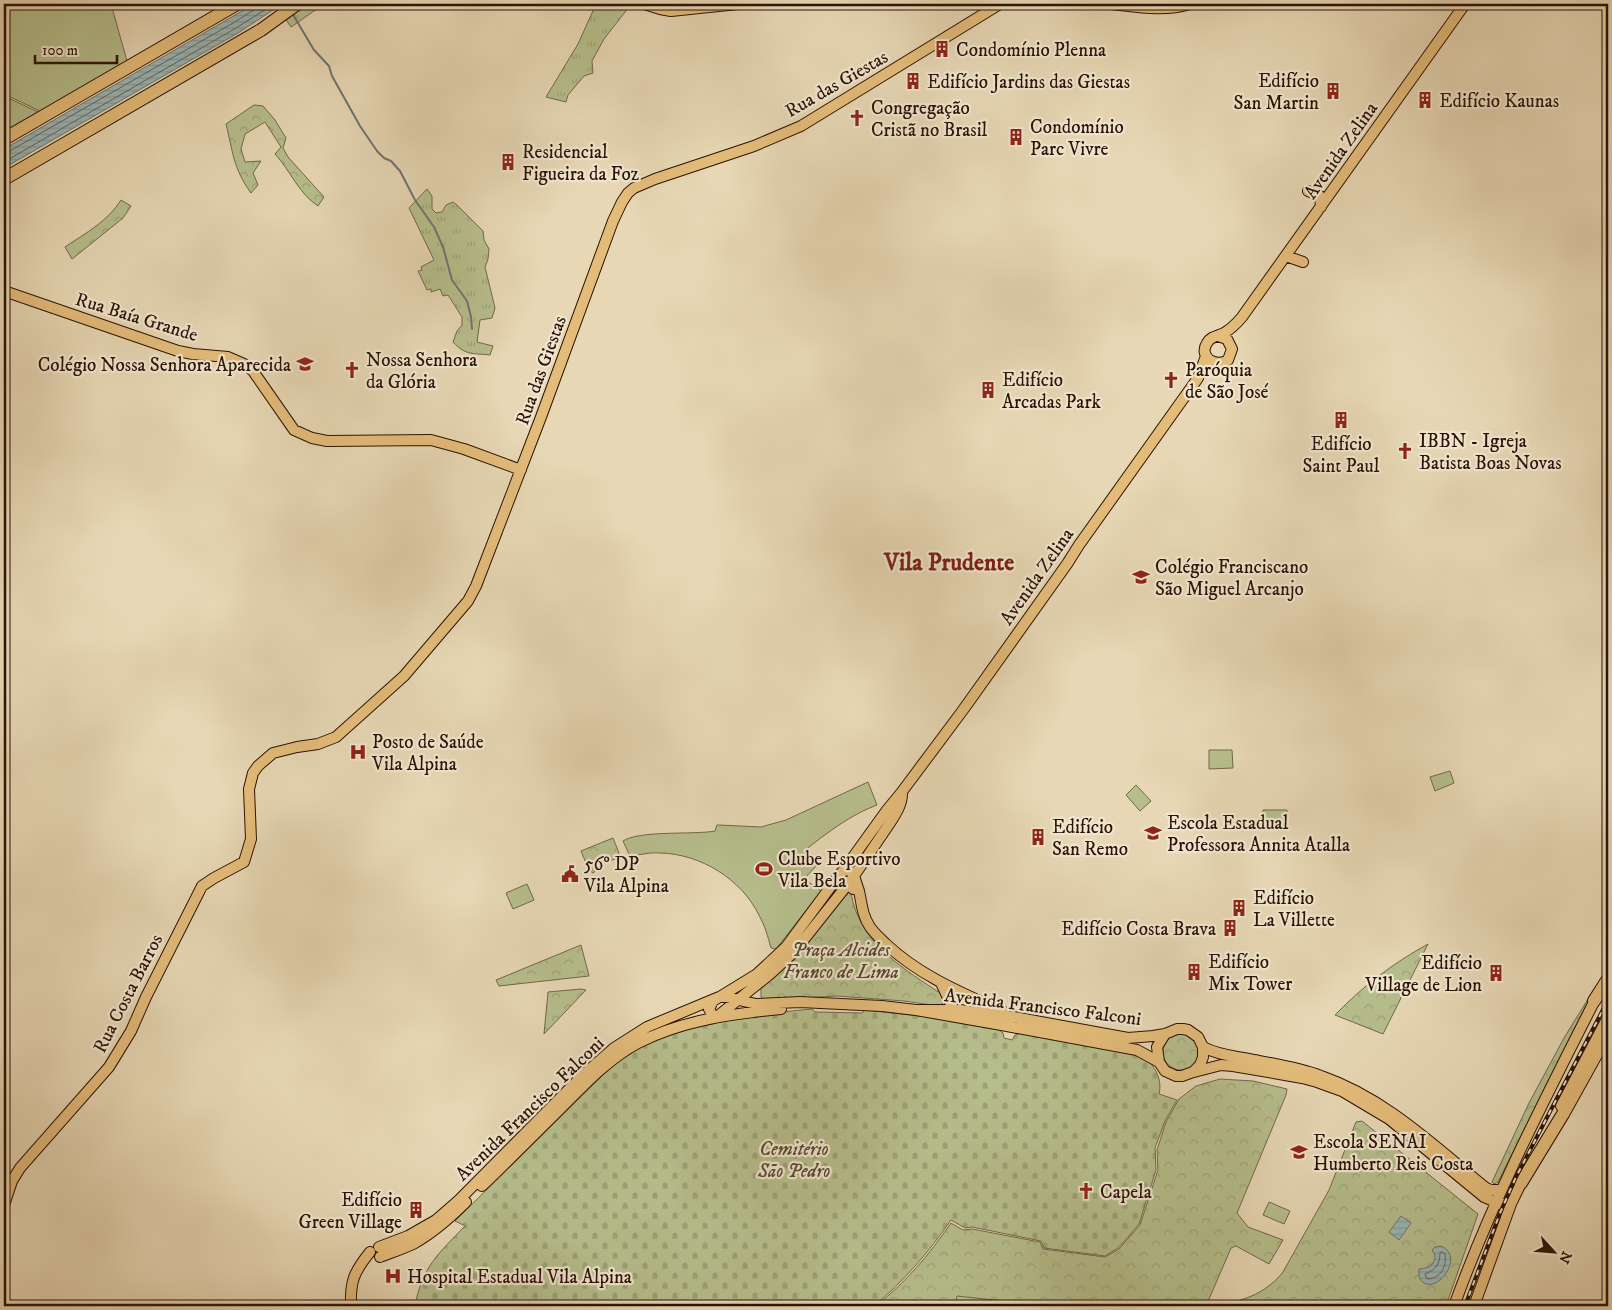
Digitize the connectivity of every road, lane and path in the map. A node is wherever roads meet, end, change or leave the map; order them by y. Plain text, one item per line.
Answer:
1 (237, 4) edge
2 (297, 4) edge
3 (479, 4) edge
4 (501, 4) edge
5 (644, 4) edge
6 (738, 4) edge
7 (1000, 4) edge
8 (1111, 4) edge
9 (1190, 4) edge
10 (1465, 4) edge
11 (4, 139) edge
12 (4, 179) edge
13 (1308, 191) dead end
14 (1321, 207) junction
15 (1286, 256) junction
16 (1303, 262) dead end
17 (4, 291) edge
18 (1242, 317) junction
19 (1218, 336) junction
20 (1232, 345) junction
21 (1206, 356) junction
22 (1218, 364) junction
23 (1198, 378) junction
24 (521, 470) junction
25 (902, 794) junction
26 (865, 860) junction
27 (841, 873) junction
28 (851, 880) junction
29 (202, 886) joint
30 (860, 898) junction
31 (1608, 973) edge
32 (1608, 979) edge
33 (940, 982) junction
34 (753, 988) junction
35 (964, 995) junction
36 (720, 997) junction
37 (949, 999) junction
38 (738, 1000) junction
39 (1594, 1001) junction
40 (762, 1004) junction
41 (827, 1004) junction
42 (941, 1009) junction
43 (916, 1010) junction
44 (953, 1010) junction
45 (1014, 1016) junction
46 (715, 1017) junction
47 (1608, 1017) edge
48 (962, 1018) junction
49 (988, 1022) junction
50 (1608, 1033) edge
51 (1166, 1034) junction
52 (1203, 1047) junction
53 (1159, 1062) junction
54 (1193, 1072) junction
55 (1521, 1183) junction
56 (1501, 1190) junction
57 (1496, 1202) junction
58 (1512, 1204) junction
59 (4, 1205) edge
60 (375, 1253) junction
61 (351, 1303) edge
62 (1454, 1306) edge
63 (1474, 1306) edge

1 - 11 highway
2 - 12 highway
3 - 4 main road
5 - 6 main road
7 - 24 main road, Rua das Giestas
8 - 9 main road
10 - 14 main road, Avenida Zelina
13 - 14 main road
14 - 15 main road, Avenida Zelina
15 - 16 main road
15 - 18 main road, Avenida Zelina
17 - 24 main road, Rua Baía Grande
18 - 19 main road, Avenida Zelina
18 - 20 main road, Avenida Zelina
19 - 20 main road
19 - 21 main road
20 - 22 main road
21 - 22 main road
21 - 23 main road, Avenida Zelina
22 - 23 main road, Avenida Zelina
23 - 25 main road, Avenida Zelina
24 - 29 main road, Rua das Giestas
25 - 26 main road
25 - 27 main road
26 - 28 main road
26 - 30 main road
27 - 28 main road
27 - 36 main road
28 - 30 main road
28 - 34 main road
29 - 59 main road, Rua Costa Barros
30 - 33 main road
31 - 39 main road
32 - 39 highway
33 - 35 main road
33 - 37 main road
34 - 38 main road
34 - 40 main road
35 - 37 main road
35 - 45 main road
36 - 38 main road, Avenida Francisco Falconi
36 - 46 main road
36 - 60 main road, Avenida Francisco Falconi
37 - 42 main road
37 - 44 main road
38 - 40 main road, Avenida Francisco Falconi
38 - 46 main road
39 - 56 main road
40 - 41 main road, Avenida Francisco Falconi
41 - 43 main road, Avenida Francisco Falconi
41 - 46 main road, Avenida Francisco Falconi
42 - 43 main road, Avenida Francisco Falconi
42 - 44 main road, Avenida Francisco Falconi
43 - 48 main road, Avenida Francisco Falconi
44 - 45 main road, Avenida Francisco Falconi
44 - 48 main road
45 - 49 main road
45 - 51 main road, Avenida Francisco Falconi
46 - 60 main road, Avenida Francisco Falconi
47 - 55 main road
48 - 49 main road, Avenida Francisco Falconi
49 - 53 main road, Avenida Francisco Falconi
50 - 55 highway
51 - 52 main road
51 - 53 main road
52 - 54 main road
52 - 56 main road
53 - 54 main road
54 - 57 main road
55 - 58 main road
56 - 57 main road
57 - 58 main road
57 - 62 main road
58 - 63 main road
60 - 61 main road, Avenida Francisco Falconi

